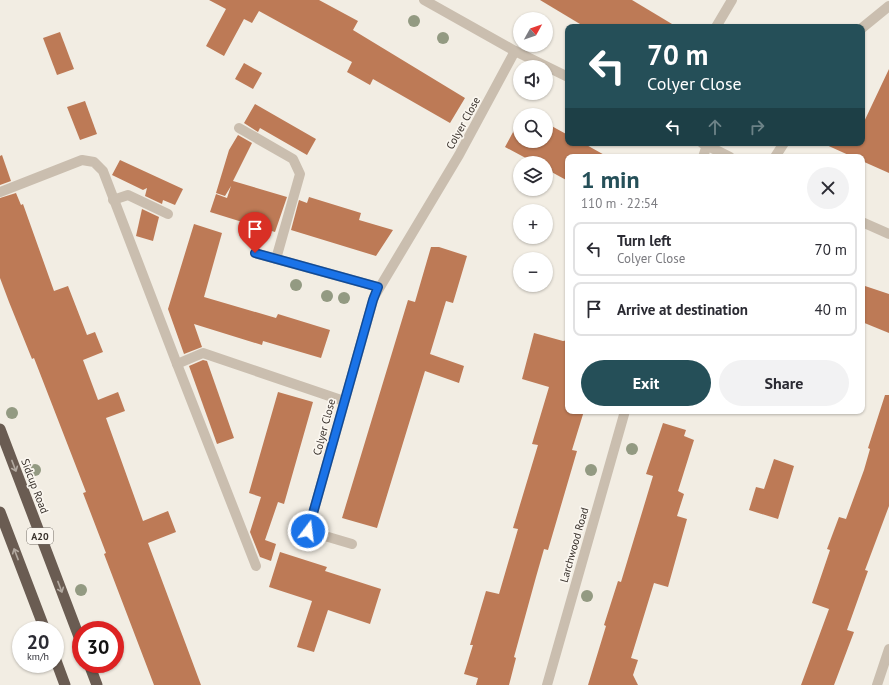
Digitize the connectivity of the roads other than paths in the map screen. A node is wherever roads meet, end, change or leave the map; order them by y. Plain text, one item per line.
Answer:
1 (424, 0) edge
2 (732, 0) edge
3 (889, 6) edge
4 (718, 24) edge
5 (865, 26) edge
6 (513, 49) edge
7 (515, 52) edge
8 (518, 52) edge
9 (565, 76) edge
10 (239, 128) dead end
11 (709, 146) edge
12 (724, 154) edge
13 (0, 192) edge
14 (114, 200) junction
15 (168, 214) dead end
16 (865, 223) edge
17 (889, 234) edge
18 (255, 253) dead end
19 (276, 259) junction
20 (378, 287) junction
21 (177, 364) junction
22 (344, 400) junction
23 (624, 414) edge
24 (0, 429) edge
25 (0, 512) edge
26 (352, 544) dead end
27 (256, 566) dead end
28 (42, 621) edge
29 (73, 621) edge
30 (889, 649) edge
31 (61, 673) edge
32 (93, 673) edge
33 (65, 685) edge
34 (97, 685) edge
35 (547, 685) edge
36 (877, 685) edge

1 - 6 street
2 - 4 street
3 - 5 street
7 - 20 street, Colyer Close
8 - 9 street
10 - 19 street
11 - 12 street
13 - 14 street
14 - 15 street
14 - 21 street
16 - 17 street
18 - 19 street
19 - 20 street
20 - 22 street, Colyer Close
21 - 22 street
21 - 27 street
22 - 26 street, Colyer Close
23 - 35 street, Larchwood Road
24 -> 29 highway, Sidcup Road / A20
28 -> 25 highway, A20
30 - 36 street
31 - 33 highway
32 - 34 highway

